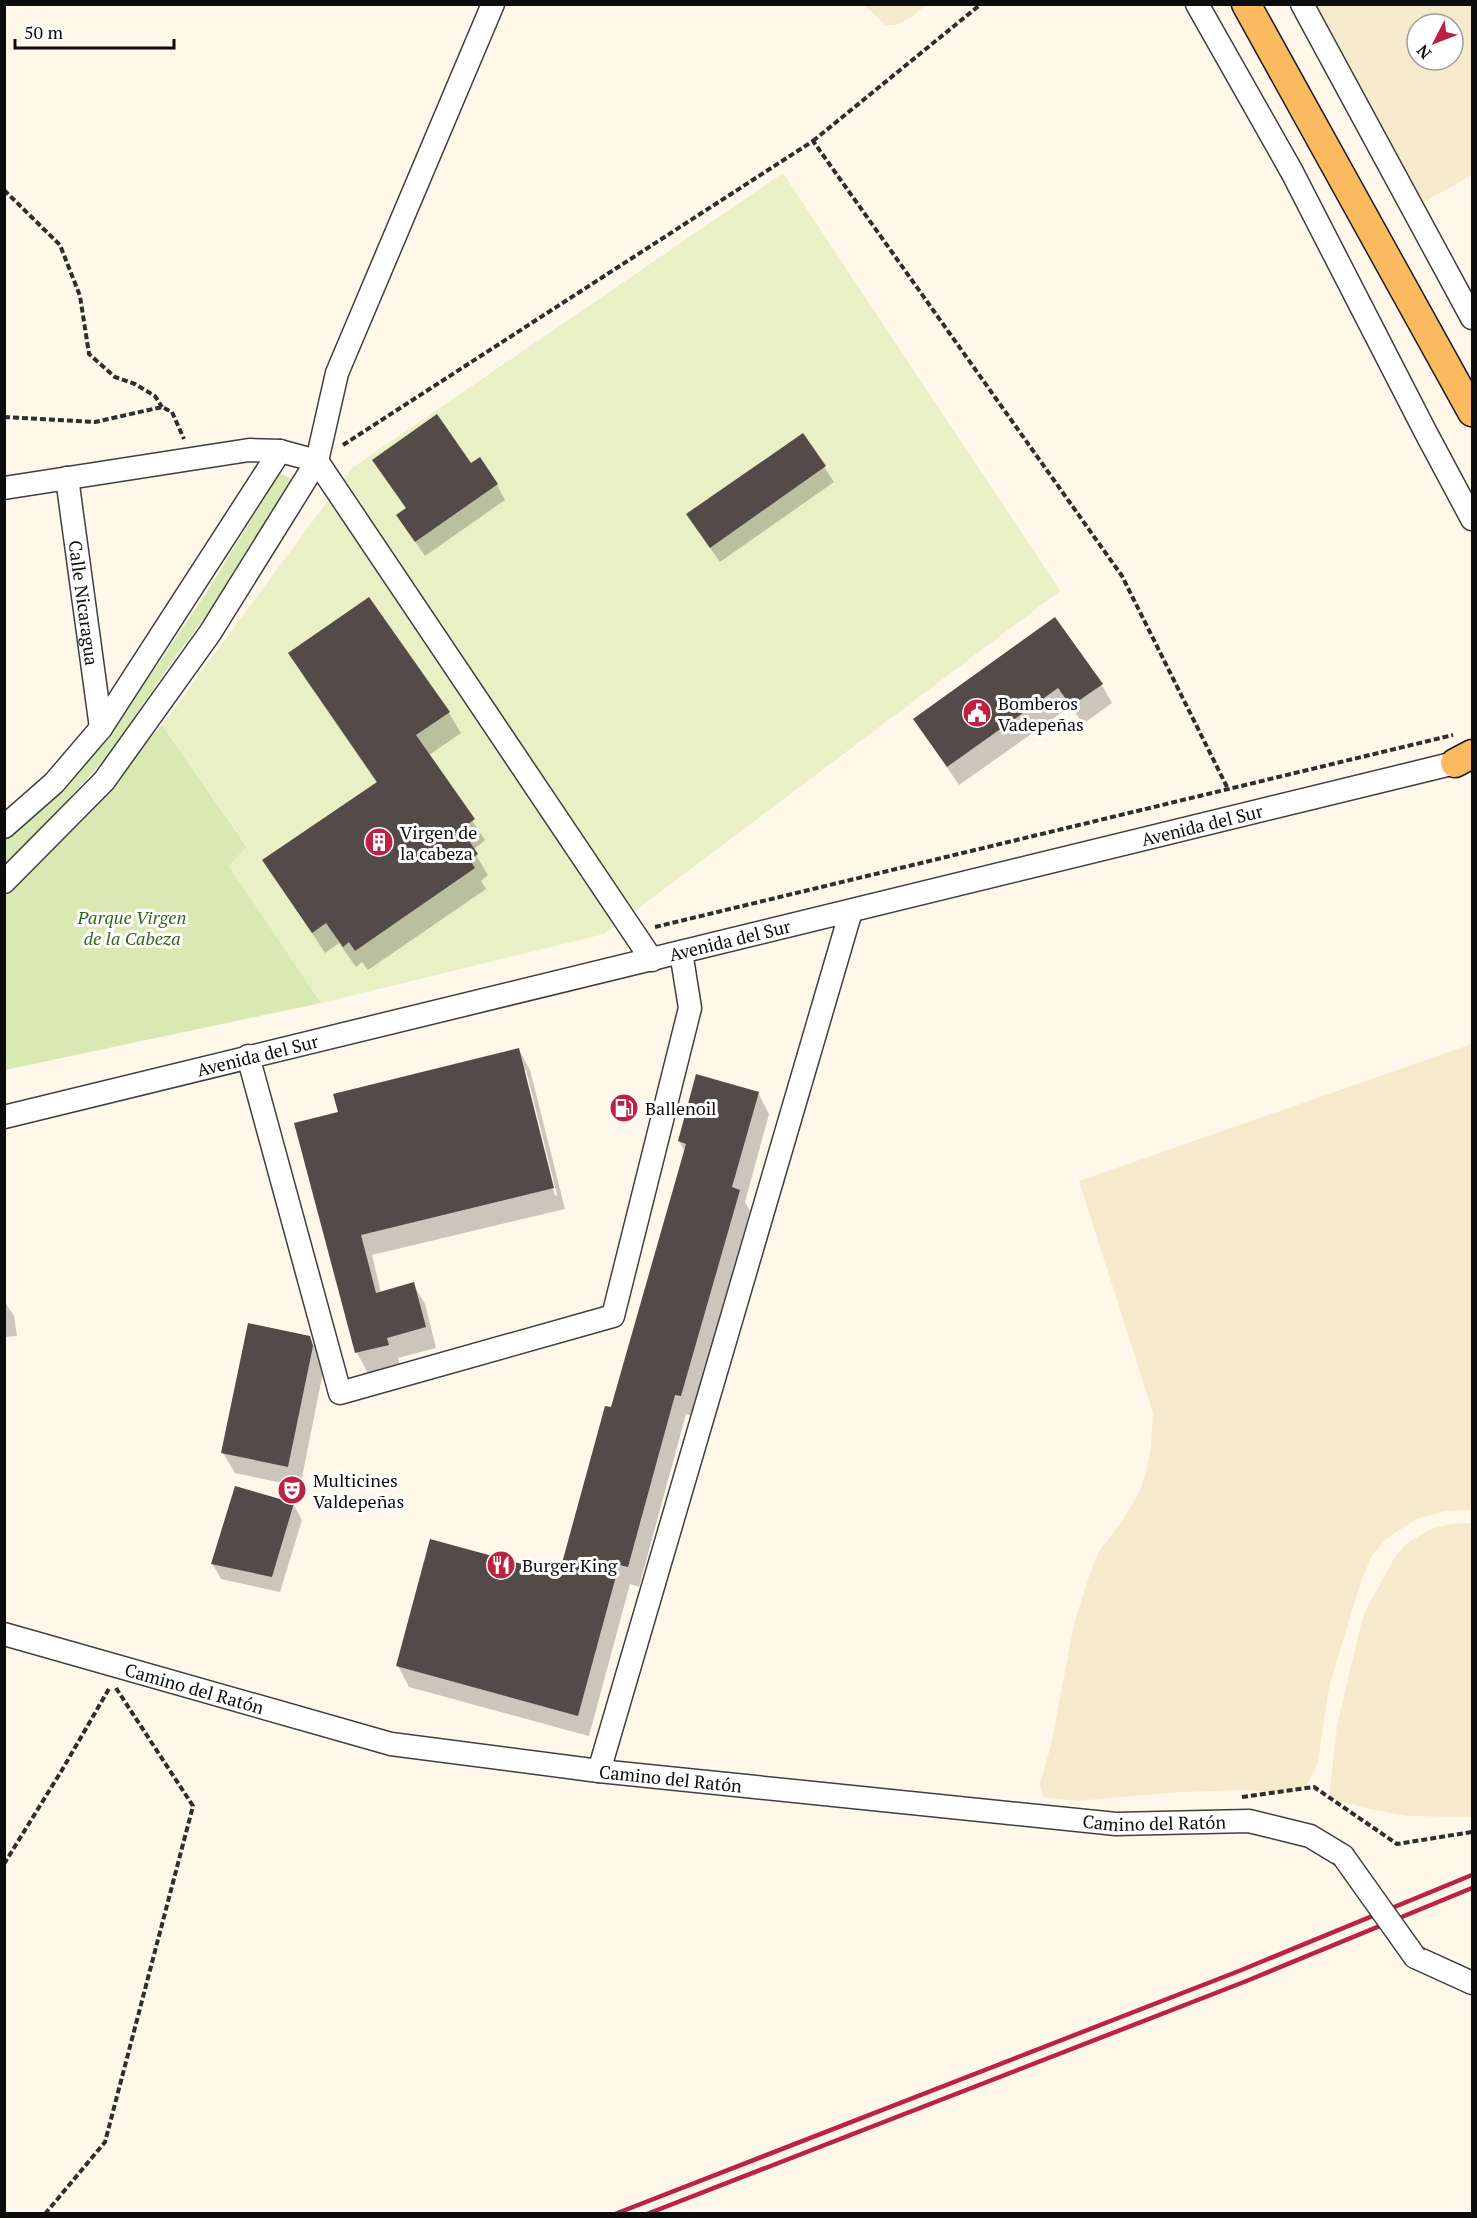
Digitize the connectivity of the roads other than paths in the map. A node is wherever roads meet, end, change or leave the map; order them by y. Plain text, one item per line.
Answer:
1 (493, 4) edge
2 (1197, 4) edge
3 (1246, 4) edge
4 (1302, 4) edge
5 (1473, 318) edge
6 (1473, 412) edge
7 (280, 451) junction
8 (317, 462) junction
9 (67, 478) junction
10 (4, 488) edge
11 (1473, 519) edge
12 (101, 728) junction
13 (1465, 753) edge
14 (4, 827) edge
15 (4, 882) edge
16 (851, 911) junction
17 (681, 952) junction
18 (652, 960) junction
19 (248, 1056) junction
20 (4, 1117) edge
21 (4, 1634) edge
22 (599, 1771) junction
23 (1473, 1983) edge

1 - 8 street
2 - 11 street
3 - 6 main road
4 - 5 street
7 - 8 street
7 - 9 street
7 - 12 street
8 - 15 street
8 - 18 street
9 - 10 street
9 - 12 street, Calle Nicaragua
12 - 14 street
13 - 16 street, Avenida del Sur
16 - 17 street, Avenida del Sur
16 - 22 street
17 - 18 street, Avenida del Sur
17 - 19 street
18 - 19 street, Avenida del Sur
19 - 20 street, Avenida del Sur
21 - 22 street, Camino del Ratón
22 - 23 street, Camino del Ratón, bridge

